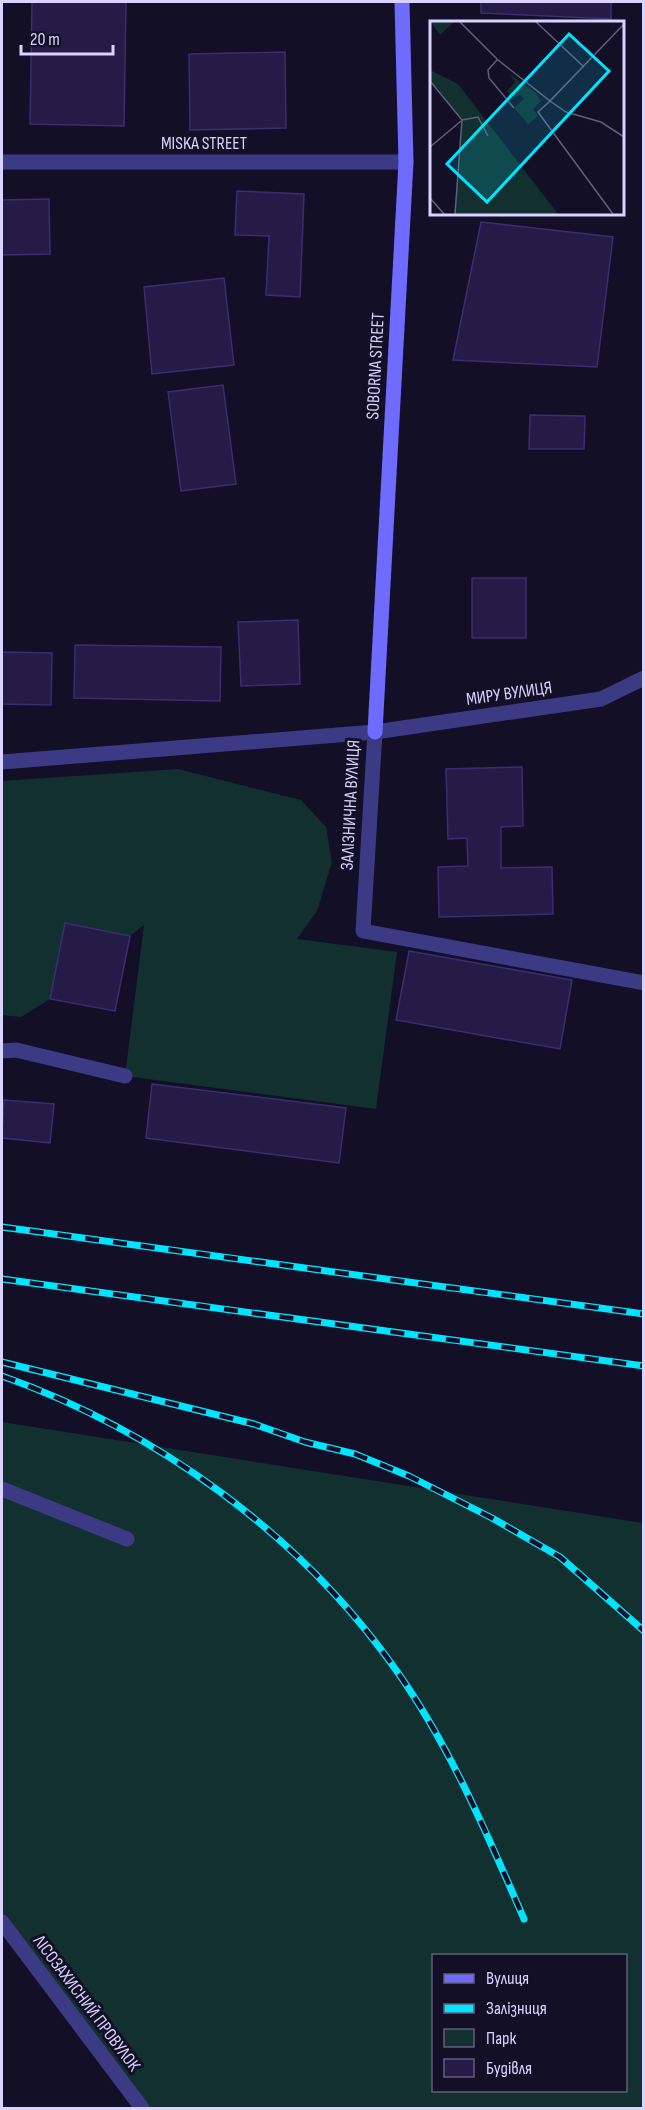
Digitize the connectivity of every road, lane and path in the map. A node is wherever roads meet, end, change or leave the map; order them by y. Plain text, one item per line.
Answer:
1 (402, 2) edge
2 (2, 162) edge
3 (406, 162) junction
4 (644, 678) edge
5 (375, 732) junction
6 (2, 762) edge
7 (644, 983) edge
8 (2, 1051) edge
9 (124, 1076) dead end
10 (2, 1490) edge
11 (127, 1539) dead end
12 (2, 1922) edge
13 (142, 2109) edge

1 - 3 street, SOBORNA STREET
2 - 3 street, MISKA STREET
3 - 5 street, SOBORNA STREET
4 - 5 street, МИРУ ВУЛИЦЯ
5 - 6 street, ЗАЛІЗНИЧНА ВУЛИЦЯ
5 - 7 street, ЗАЛІЗНИЧНА ВУЛИЦЯ
8 - 9 street
10 - 11 street
12 - 13 street, ЛІСОЗАХИСНИЙ ПРОВУЛОК

